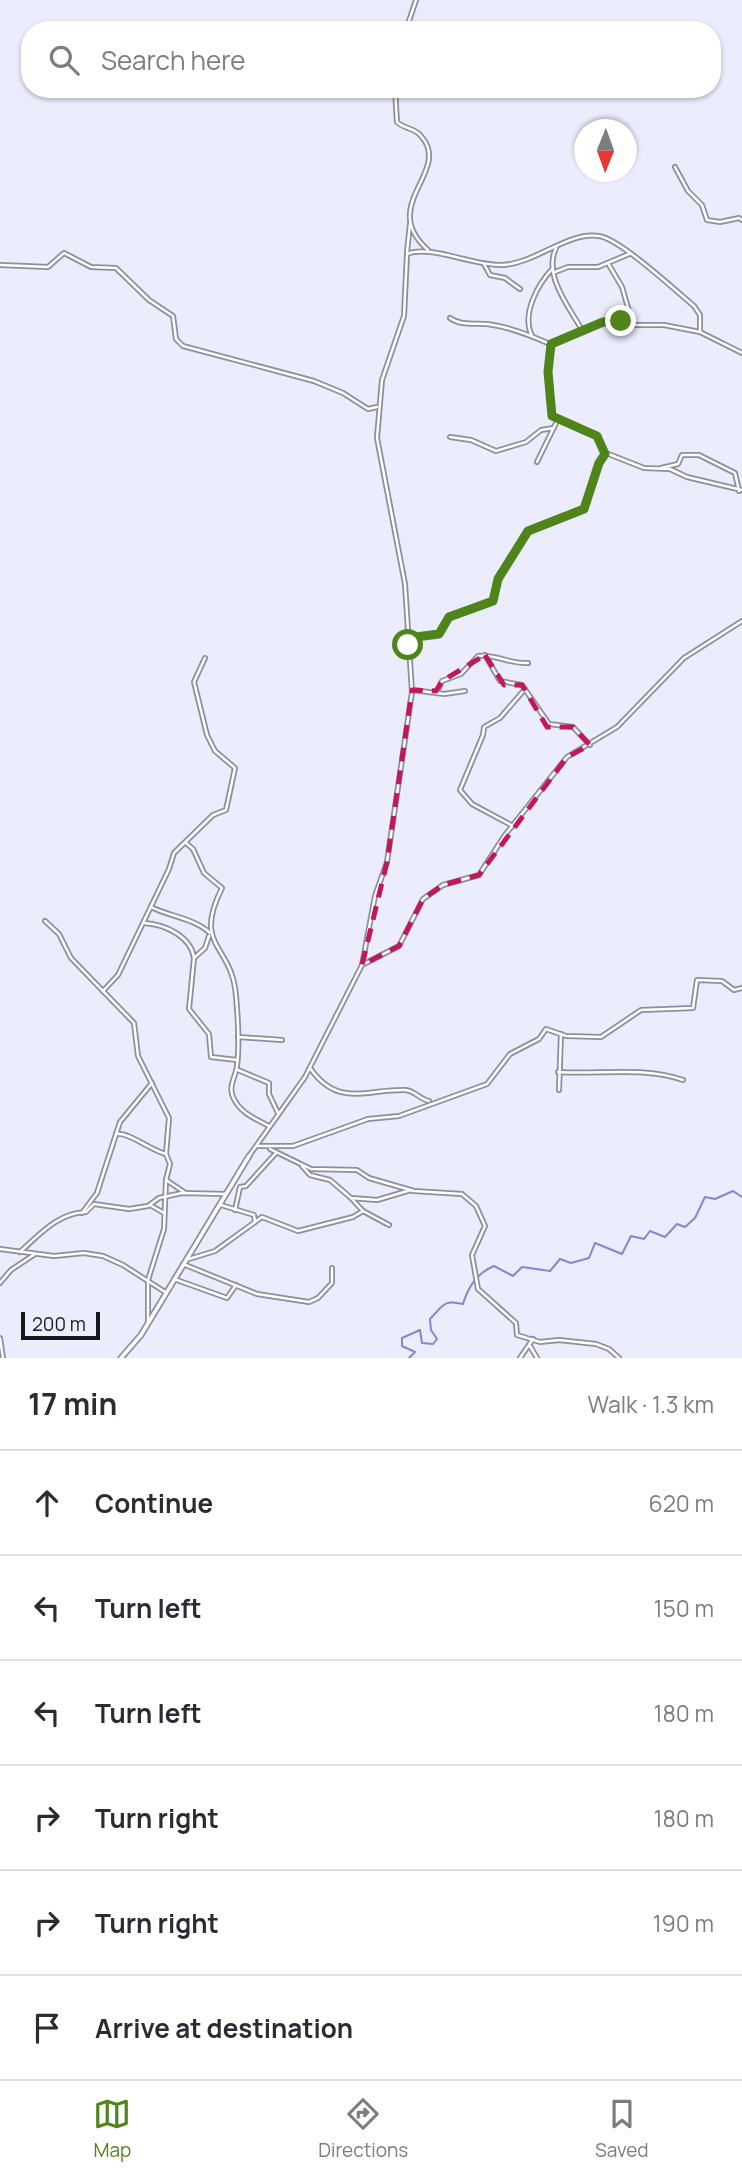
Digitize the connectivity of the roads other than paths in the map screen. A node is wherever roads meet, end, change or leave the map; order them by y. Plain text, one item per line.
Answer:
1 (416, 0) edge
2 (409, 21) edge
3 (395, 98) edge
4 (676, 167) dead end
5 (742, 220) edge
6 (410, 224) junction
7 (556, 248) junction
8 (428, 250) junction
9 (407, 254) junction
10 (629, 254) junction
11 (484, 264) junction
12 (0, 265) edge
13 (609, 265) junction
14 (554, 270) junction
15 (544, 282) junction
16 (556, 283) junction
17 (520, 289) dead end
18 (450, 318) dead end
19 (633, 325) junction
20 (582, 330) junction
21 (700, 332) junction
22 (532, 336) junction
23 (551, 344) junction
24 (742, 353) edge
25 (379, 405) junction
26 (558, 419) junction
27 (554, 428) junction
28 (450, 437) dead end
29 (605, 454) junction
30 (537, 462) dead end
31 (660, 470) junction
32 (741, 490) edge
33 (742, 621) edge
34 (408, 642) junction
35 (485, 655) junction
36 (205, 658) dead end
37 (528, 663) dead end
38 (525, 689) junction
39 (412, 690) junction
40 (465, 691) dead end
41 (437, 692) junction
42 (590, 745) junction
43 (513, 826) junction
44 (187, 843) junction
45 (151, 907) junction
46 (45, 921) dead end
47 (143, 923) junction
48 (210, 933) junction
49 (194, 958) junction
50 (362, 965) junction
51 (742, 988) edge
52 (103, 991) junction
53 (561, 1034) junction
54 (238, 1037) junction
55 (282, 1040) dead end
56 (238, 1060) junction
57 (309, 1068) junction
58 (237, 1069) junction
59 (558, 1072) junction
60 (683, 1080) dead end
61 (153, 1082) junction
62 (559, 1090) dead end
63 (433, 1102) junction
64 (278, 1113) junction
65 (269, 1126) junction
66 (115, 1135) junction
67 (258, 1146) junction
68 (269, 1148) junction
69 (276, 1153) junction
70 (166, 1154) junction
71 (249, 1156) joint
72 (302, 1166) junction
73 (166, 1180) junction
74 (412, 1190) junction
75 (186, 1193) junction
76 (226, 1194) junction
77 (165, 1197) junction
78 (351, 1198) junction
79 (150, 1205) junction
80 (221, 1205) junction
81 (235, 1210) junction
82 (363, 1211) junction
83 (82, 1213) junction
84 (164, 1213) junction
85 (255, 1222) junction
86 (389, 1225) dead end
87 (0, 1249) edge
88 (20, 1252) junction
89 (35, 1254) junction
90 (184, 1262) junction
91 (332, 1268) dead end
92 (174, 1279) junction
93 (148, 1280) junction
94 (0, 1283) edge
95 (236, 1285) junction
96 (165, 1292) junction
97 (148, 1322) junction
98 (0, 1338) edge
99 (533, 1339) junction
100 (530, 1346) junction
101 (3, 1358) edge
102 (121, 1358) edge
103 (520, 1358) edge
104 (537, 1358) edge
105 (620, 1358) edge

1 - 2 street
3 - 6 street
4 - 5 street
6 - 8 street
6 - 9 street
7 - 10 street
7 - 11 street
7 - 14 street
8 - 9 street
8 - 11 street
9 - 25 street
10 - 13 street
10 - 21 street
11 - 17 street
12 - 25 street
13 - 14 street
13 - 19 street
14 - 15 street
14 - 16 street
15 - 16 street
15 - 22 street
16 - 20 street
18 - 22 street
19 - 20 street
19 - 21 street
20 - 23 street
21 - 24 street
22 - 23 street
23 - 26 street
25 - 34 street
26 - 27 street
26 - 29 street
27 - 28 street
27 - 30 street
29 - 31 street
29 - 34 street
31 - 32 street
31 - 32 street
33 - 42 street
34 - 39 street
35 - 37 street
35 - 38 street
35 - 41 street
36 - 44 street
38 - 42 street
38 - 43 street
39 - 41 street
39 - 50 street
40 - 41 street
42 - 43 street
43 - 50 street
44 - 45 street
44 - 48 street
45 - 47 street
45 - 48 street
46 - 52 street
47 - 49 street
47 - 52 street
48 - 49 street
48 - 54 street
49 - 56 street
50 - 57 street
51 - 53 street
52 - 61 street
53 - 59 street
53 - 63 street
54 - 55 street
54 - 56 street
56 - 58 street
57 - 63 street
57 - 64 street
58 - 64 street
58 - 65 street
59 - 60 street
59 - 62 street
61 - 66 street
61 - 70 street
63 - 68 street
64 - 65 street
65 - 67 street
66 - 70 street
66 - 83 street
67 - 68 street
67 - 71 street
68 - 69 street
69 - 72 street
69 - 81 street
70 - 73 street
71 - 76 street
72 - 74 street
72 - 78 street
73 - 75 street
73 - 77 street
74 - 78 street
74 - 99 street
75 - 76 street
75 - 77 street
76 - 80 street
77 - 79 street
77 - 84 street
78 - 82 street
79 - 83 street
79 - 84 street
80 - 81 street
80 - 90 street
81 - 85 street
82 - 85 street
82 - 86 street
83 - 88 street
84 - 93 street
85 - 90 street
87 - 88 street
88 - 89 street
89 - 93 street
89 - 94 street
90 - 92 street
90 - 95 street
91 - 95 street
92 - 95 street
92 - 96 street
93 - 96 street
93 - 97 street
96 - 97 street
97 - 102 street
98 - 101 street
99 - 100 street
99 - 105 street
100 - 103 street
100 - 104 street

